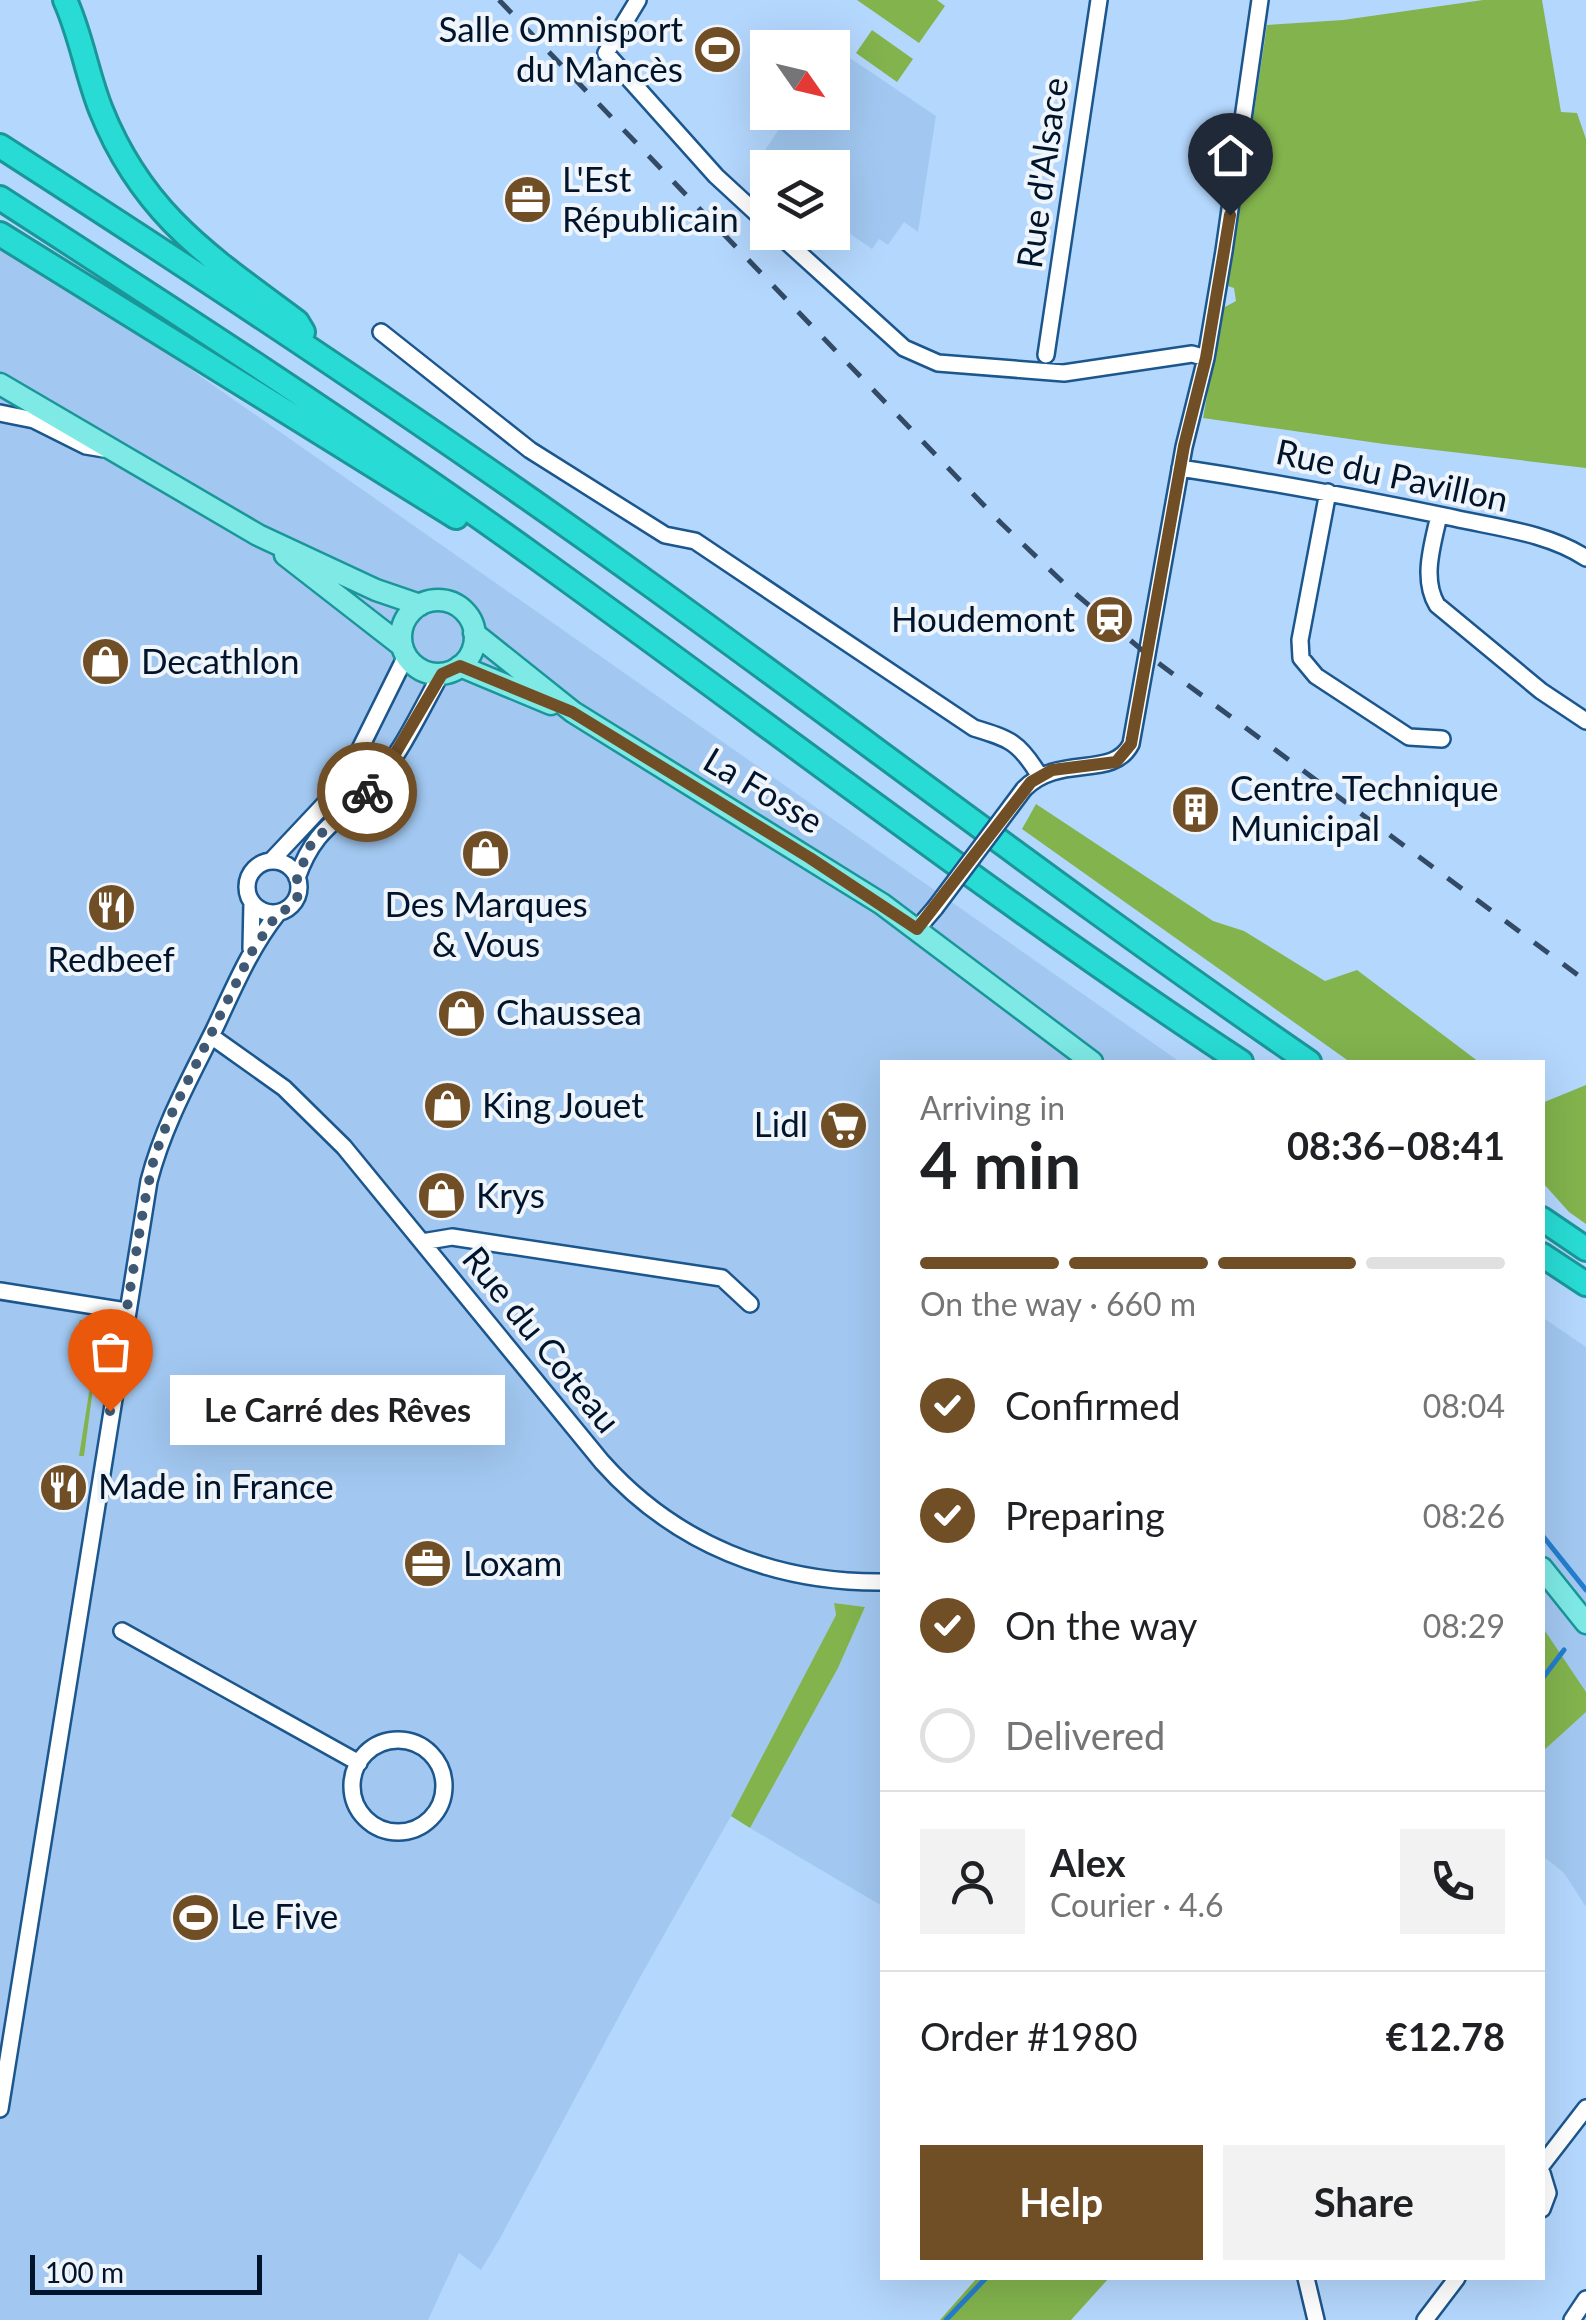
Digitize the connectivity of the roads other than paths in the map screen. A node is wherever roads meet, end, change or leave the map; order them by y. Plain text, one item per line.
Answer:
1 (66, 0) edge
2 (638, 0) edge
3 (1099, 0) edge
4 (1260, 0) edge
5 (0, 146) edge
6 (0, 198) edge
7 (750, 207) edge
8 (0, 234) edge
9 (0, 250) edge
10 (796, 250) edge
11 (382, 332) dead end
12 (157, 334) junction
13 (318, 354) junction
14 (1046, 355) dead end
15 (1206, 358) junction
16 (0, 384) edge
17 (0, 412) edge
18 (115, 451) junction
19 (1180, 468) junction
20 (1328, 492) junction
21 (1439, 515) junction
22 (258, 534) junction
23 (534, 556) junction
24 (1586, 558) edge
25 (420, 605) junction
26 (474, 633) junction
27 (404, 651) junction
28 (451, 670) junction
29 (572, 712) junction
30 (1586, 722) edge
31 (1442, 739) dead end
32 (1039, 776) junction
33 (271, 862) junction
34 (297, 878) junction
35 (252, 902) junction
36 (278, 913) junction
37 (917, 929) junction
38 (251, 953) junction
39 (211, 1036) junction
40 (1089, 1060) edge
41 (1238, 1060) edge
42 (1306, 1060) edge
43 (1545, 1221) edge
44 (422, 1242) junction
45 (1586, 1249) edge
46 (1545, 1257) edge
47 (1586, 1284) edge
48 (0, 1291) edge
49 (750, 1304) dead end
50 (126, 1311) junction
51 (1545, 1572) edge
52 (880, 1582) edge
53 (1586, 1623) edge
54 (122, 1631) dead end
55 (359, 1763) junction
56 (1586, 2108) edge
57 (0, 2109) edge
58 (1545, 2161) edge
59 (1306, 2280) edge
60 (1456, 2280) edge
61 (1586, 2299) edge
62 (1316, 2320) edge
63 (1425, 2320) edge
64 (1572, 2320) edge

1 - 13 highway
2 - 7 street
3 - 14 street, Rue d'Alsace
4 - 15 street
5 - 13 highway
6 - 23 highway
8 - 12 highway
9 - 12 highway
10 - 15 street
11 - 32 street
12 - 23 highway
13 - 42 highway
15 - 19 street
16 - 18 main road
17 - 18 street
18 - 22 main road
19 - 20 street, Rue du Pavillon
19 - 32 street
20 - 21 street, Rue du Pavillon
20 - 31 street
21 - 24 street, Rue du Pavillon
21 - 30 street
22 - 25 main road
22 - 27 main road
23 - 41 highway
25 - 26 main road
25 - 27 main road
26 - 28 main road
26 - 29 main road, La Fosse
27 - 28 main road
27 - 33 street
28 - 29 main road, La Fosse
28 - 34 street
29 - 37 main road, La Fosse
32 - 37 street, bridge
33 - 34 street
33 - 35 street
34 - 36 street
35 - 36 street
35 - 38 street
36 - 38 street
37 - 40 main road, La Fosse
38 - 39 street
39 - 44 street, Rue du Coteau
39 - 50 street
43 - 45 highway
44 - 49 street
44 - 52 street, Rue du Coteau
46 - 47 highway
48 - 50 street
50 - 57 street
51 - 53 main road
54 - 55 street
55 - 55 street
56 - 58 street
59 - 62 street
60 - 63 street
61 - 64 street

